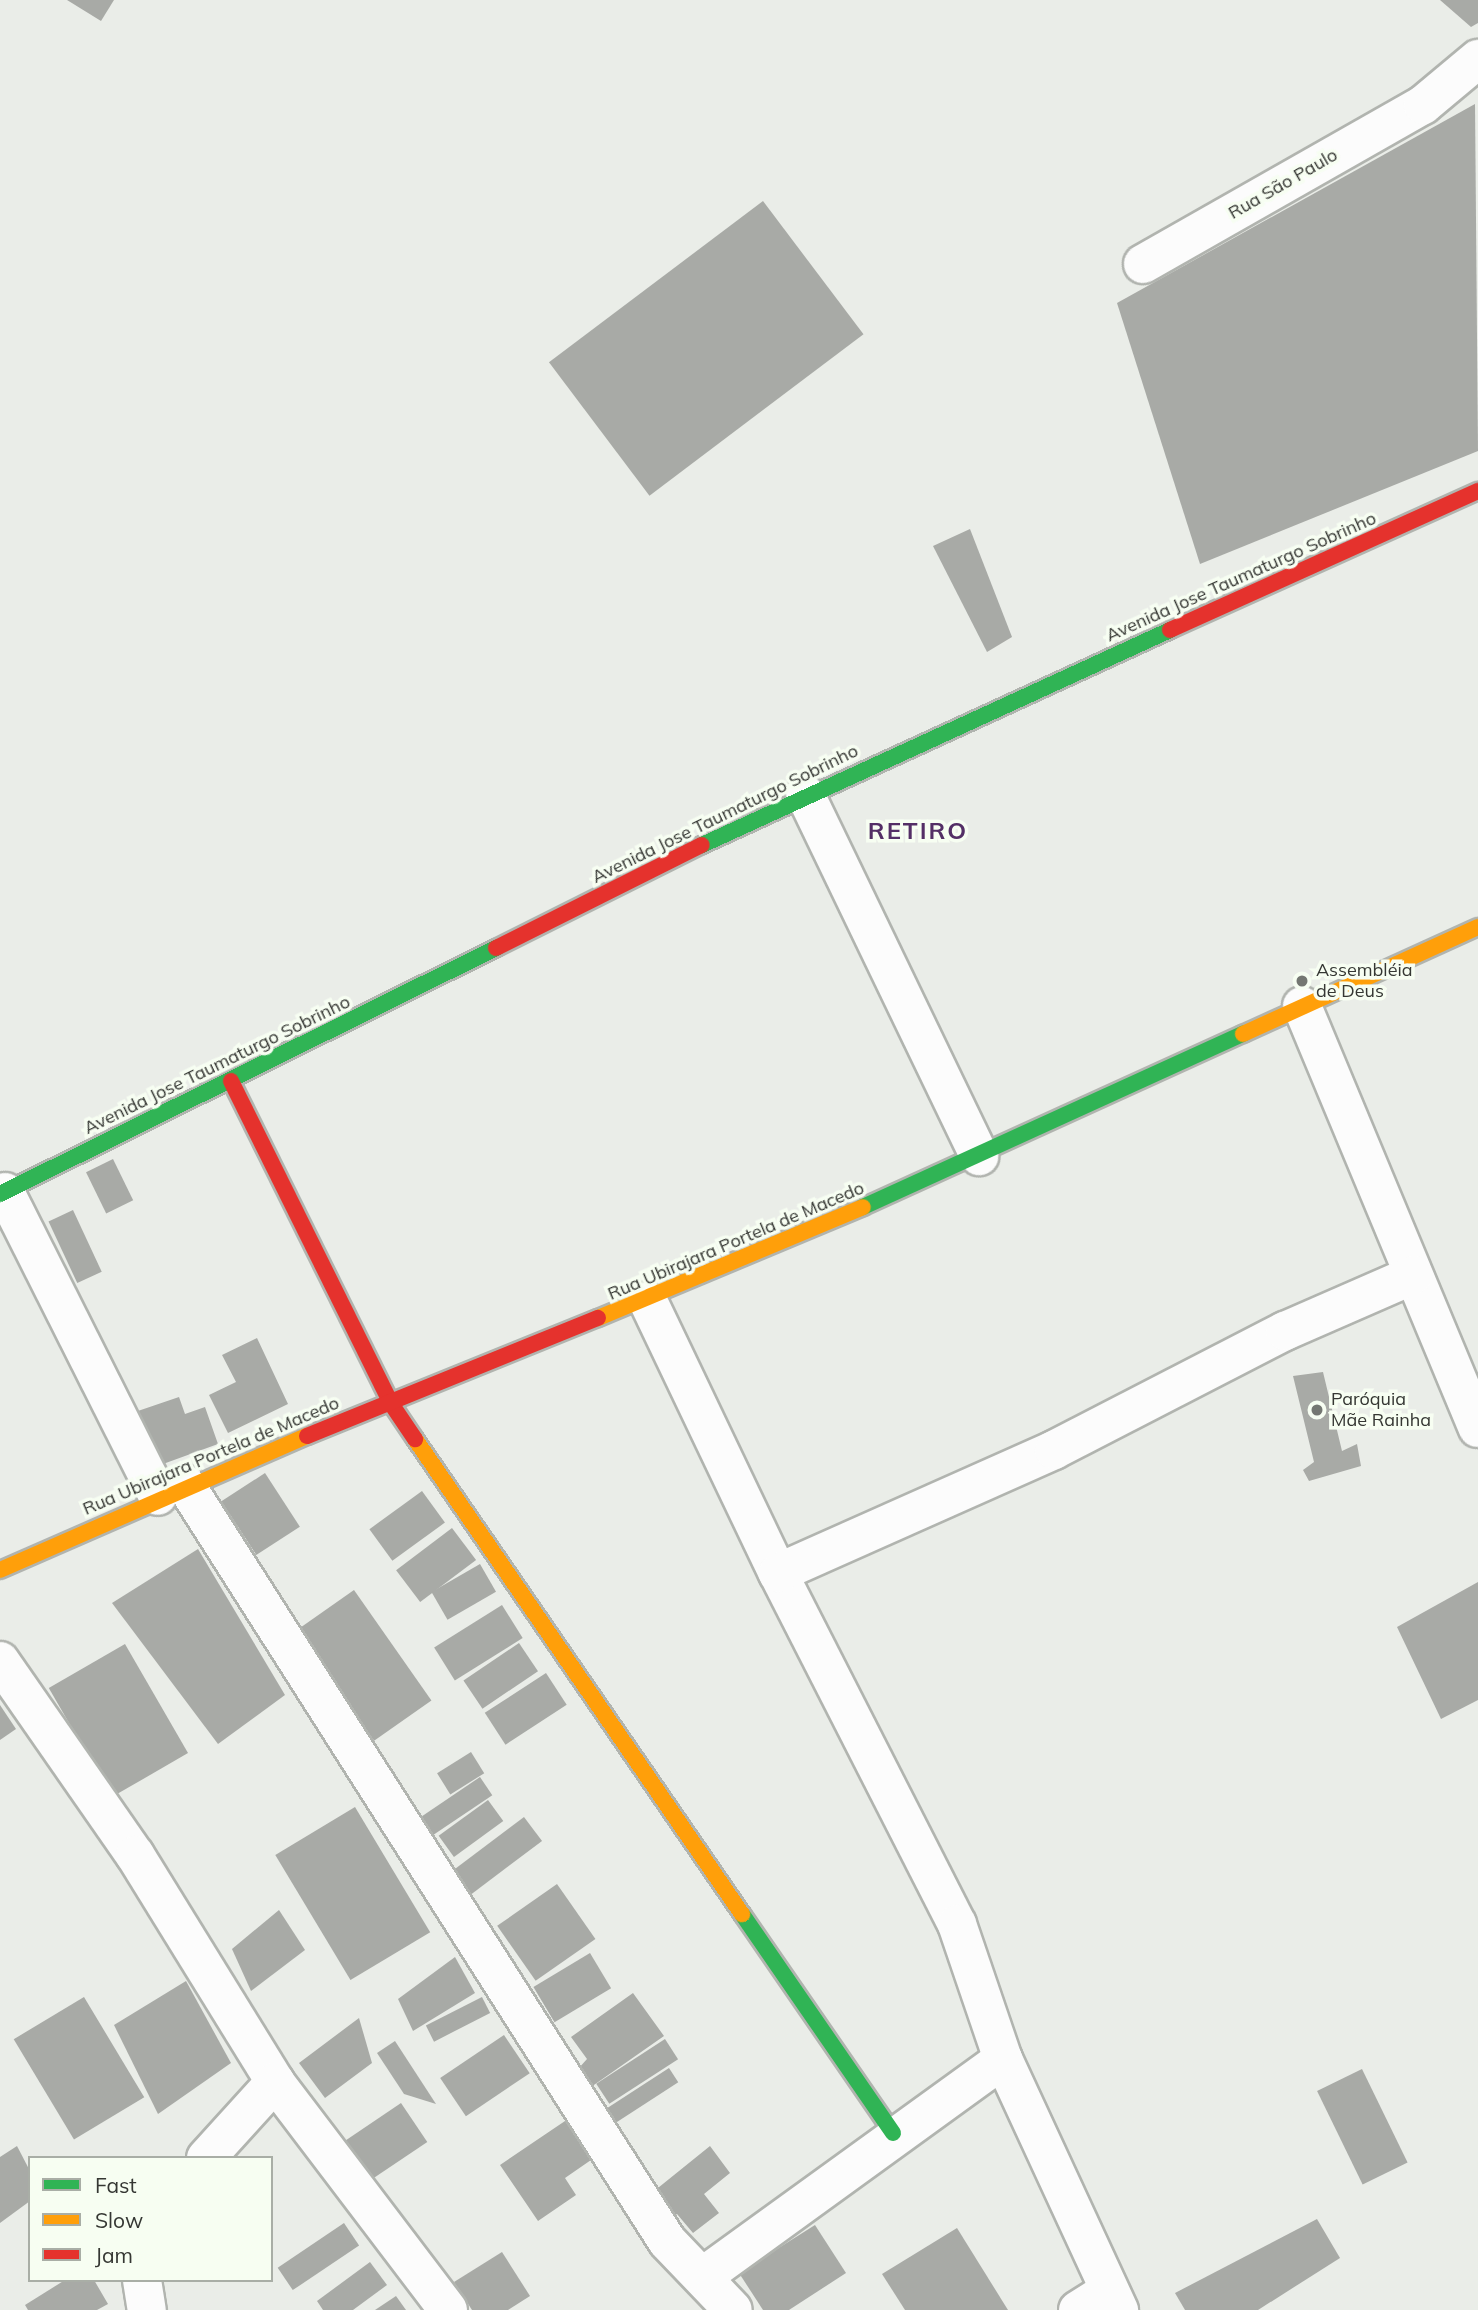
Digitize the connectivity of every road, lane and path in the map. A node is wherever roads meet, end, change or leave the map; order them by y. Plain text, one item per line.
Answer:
1 (1478, 59) edge
2 (1143, 264) dead end
3 (1478, 491) edge
4 (805, 794) junction
5 (1478, 928) edge
6 (1302, 1006) junction
7 (231, 1081) junction
8 (979, 1156) junction
9 (2, 1193) edge
10 (1413, 1275) junction
11 (648, 1301) junction
12 (390, 1402) junction
13 (1478, 1428) edge
14 (172, 1490) junction
15 (0, 1570) edge
16 (778, 1573) junction
17 (0, 1661) edge
18 (1003, 2059) junction
19 (275, 2082) junction
20 (892, 2133) junction
21 (208, 2156) edge
22 (142, 2282) edge
23 (714, 2297) edge
24 (1102, 2304) edge
25 (147, 2310) edge
26 (447, 2310) edge

1 - 2 street, Rua São Paulo
3 - 4 street, Avenida Jose Taumaturgo Sobrinho
4 - 7 street, Avenida Jose Taumaturgo Sobrinho
4 - 8 street
5 - 6 street, Rua Ubirajara Portela de Macedo
6 - 8 street, Rua Ubirajara Portela de Macedo
6 - 10 street
7 - 9 street, Avenida Jose Taumaturgo Sobrinho
7 - 12 street
8 - 11 street, Rua Ubirajara Portela de Macedo
9 - 14 street
10 - 13 street
10 - 16 street
11 - 12 street, Rua Ubirajara Portela de Macedo
11 - 16 street
12 - 14 street, Rua Ubirajara Portela de Macedo
12 - 20 street
14 - 15 street, Rua Ubirajara Portela de Macedo
14 - 23 street
16 - 18 street
17 - 19 street
18 - 20 street
18 - 24 street
19 - 21 street
19 - 26 street
20 - 23 street
22 - 25 street

